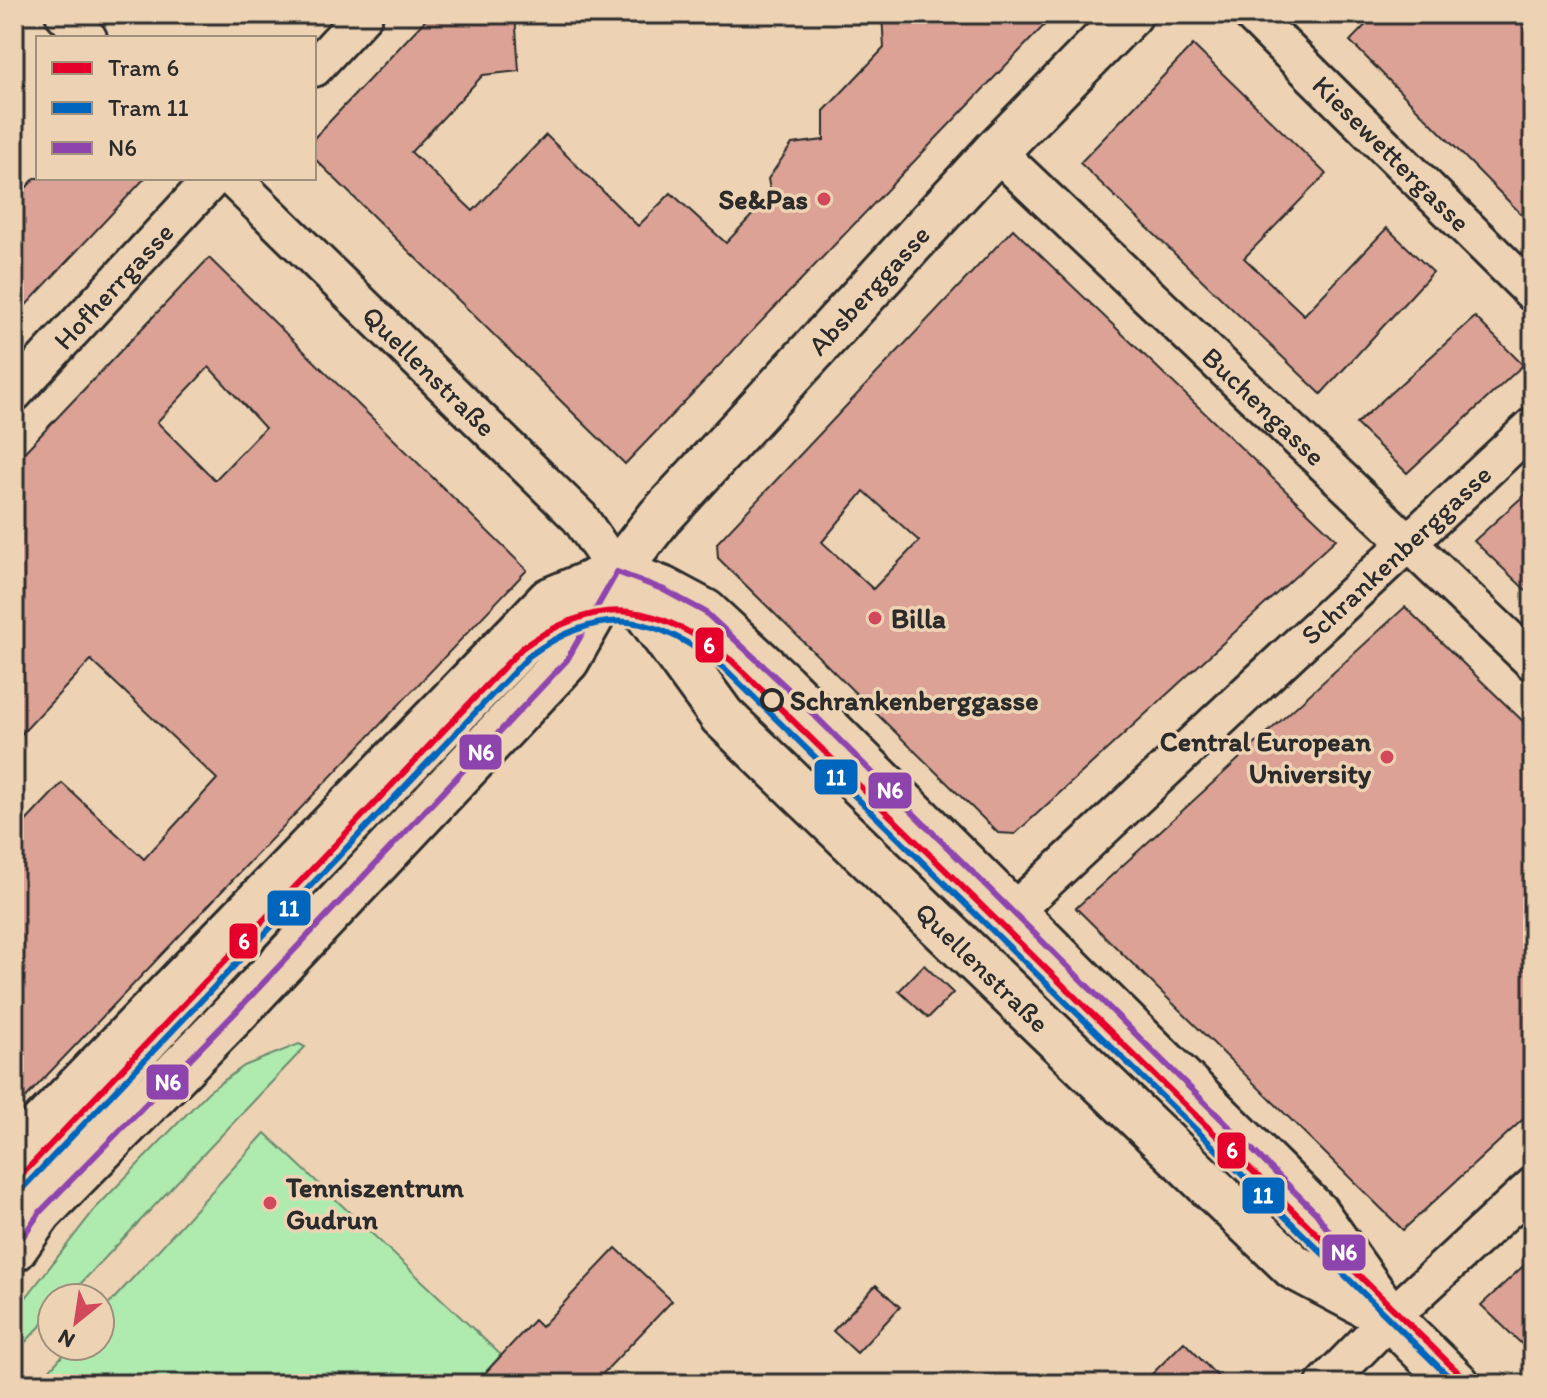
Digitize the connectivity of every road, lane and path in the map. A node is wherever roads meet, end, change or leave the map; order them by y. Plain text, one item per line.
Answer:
1 (64, 14) edge
2 (364, 14) edge
3 (1130, 14) edge
4 (1251, 14) edge
5 (86, 36) edge
6 (316, 66) edge
7 (996, 151) junction
8 (211, 180) edge
9 (234, 180) edge
10 (1533, 293) edge
11 (14, 393) edge
12 (1533, 426) edge
13 (1409, 544) junction
14 (617, 572) junction
15 (1533, 662) edge
16 (1013, 912) junction
17 (14, 1154) edge
18 (1533, 1186) edge
19 (14, 1201) edge
20 (14, 1249) edge
21 (1390, 1318) junction
22 (1325, 1384) edge
23 (1457, 1384) edge

1 - 5 street
2 - 6 street
3 - 7 street, Absberggasse
4 - 10 street, Kiesewettergasse
7 - 13 street, Buchengasse
7 - 14 street, Absberggasse
8 - 11 street, Hofherrgasse
9 - 14 street, Quellenstraße
12 - 13 street, Schrankenberggasse
13 - 15 street, Buchengasse
13 - 16 street, Schrankenberggasse
14 - 16 street, Quellenstraße
14 - 17 street, Absberggasse
14 - 19 lane, Absberggasse
14 - 20 street, Absberggasse
14 - 21 street, Quellenstraße
16 - 21 street, Quellenstraße
18 - 21 street
21 - 22 street
21 - 23 street, Quellenstraße

